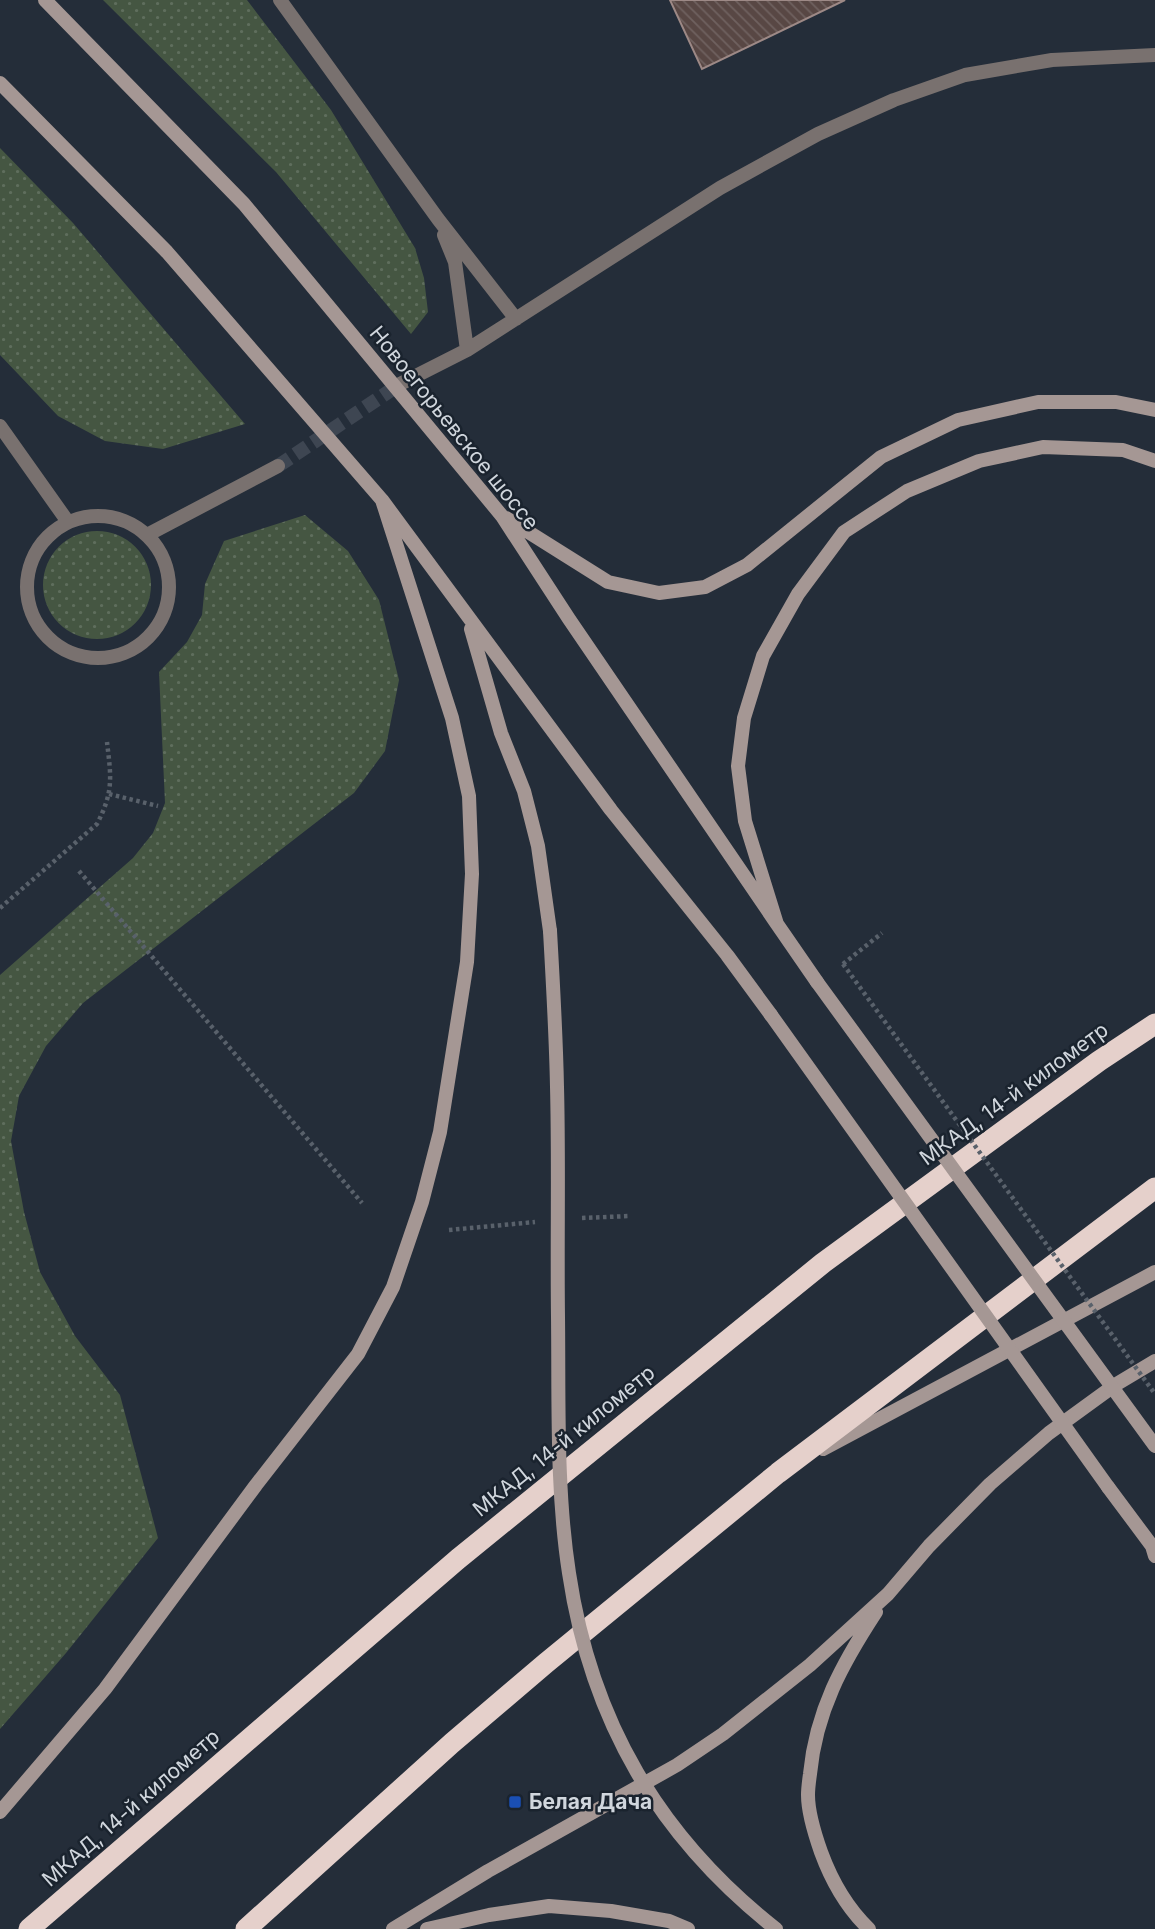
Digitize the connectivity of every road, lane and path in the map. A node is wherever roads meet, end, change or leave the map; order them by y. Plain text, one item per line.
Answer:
1 (45, 0) edge
2 (280, 0) edge
3 (1155, 55) edge
4 (0, 83) edge
5 (438, 219) junction
6 (516, 319) junction
7 (467, 350) junction
8 (400, 384) tunnel mouth
9 (1155, 410) edge
10 (0, 426) edge
11 (1155, 461) edge
12 (278, 466) tunnel mouth
13 (382, 500) junction
14 (502, 516) junction
15 (68, 522) junction
16 (147, 535) junction
17 (468, 617) junction
18 (107, 742) dead end
19 (109, 794) junction
20 (158, 806) dead end
21 (79, 871) dead end
22 (0, 908) edge
23 (777, 924) junction
24 (883, 933) dead end
25 (1155, 1012) edge
26 (1155, 1024) edge
27 (1099, 1061) junction
28 (1155, 1188) edge
29 (362, 1203) dead end
30 (630, 1216) dead end
31 (579, 1219) dead end
32 (540, 1222) dead end
33 (449, 1230) dead end
34 (1155, 1272) edge
35 (1155, 1361) edge
36 (1155, 1394) edge
37 (1155, 1446) edge
38 (778, 1473) junction
39 (1154, 1551) edge
40 (888, 1594) junction
41 (0, 1812) edge
42 (29, 1929) edge
43 (246, 1929) edge
44 (393, 1929) edge
45 (427, 1929) edge
46 (688, 1929) edge
47 (776, 1929) edge
48 (869, 1929) edge

1 - 14 main road, Новоегорьевское шоссе
2 - 5 street
3 - 6 street
4 - 13 main road
5 - 6 street
5 - 7 street
6 - 7 street
7 - 8 street
9 - 14 main road
10 - 15 street
11 - 23 main road
12 - 16 street
13 - 17 main road
13 - 41 main road
14 - 23 main road, Новоегорьевское шоссе
15 - 16 street
15 - 16 street
17 - 39 main road, bridge
17 - 47 main road, bridge
18 - 19 path
19 - 20 path
19 - 22 path
21 - 29 path
23 - 37 main road, Новоегорьевское шоссе, bridge
24 - 36 path, bridge
25 - 27 main road
26 - 27 highway, МКАД, 14-й километр
27 - 42 highway, МКАД, 14-й километр
28 - 38 highway
30 - 31 path
32 - 33 path
34 - 38 main road
35 - 40 main road
38 - 43 highway
40 - 44 main road
40 - 48 main road
45 - 46 main road

